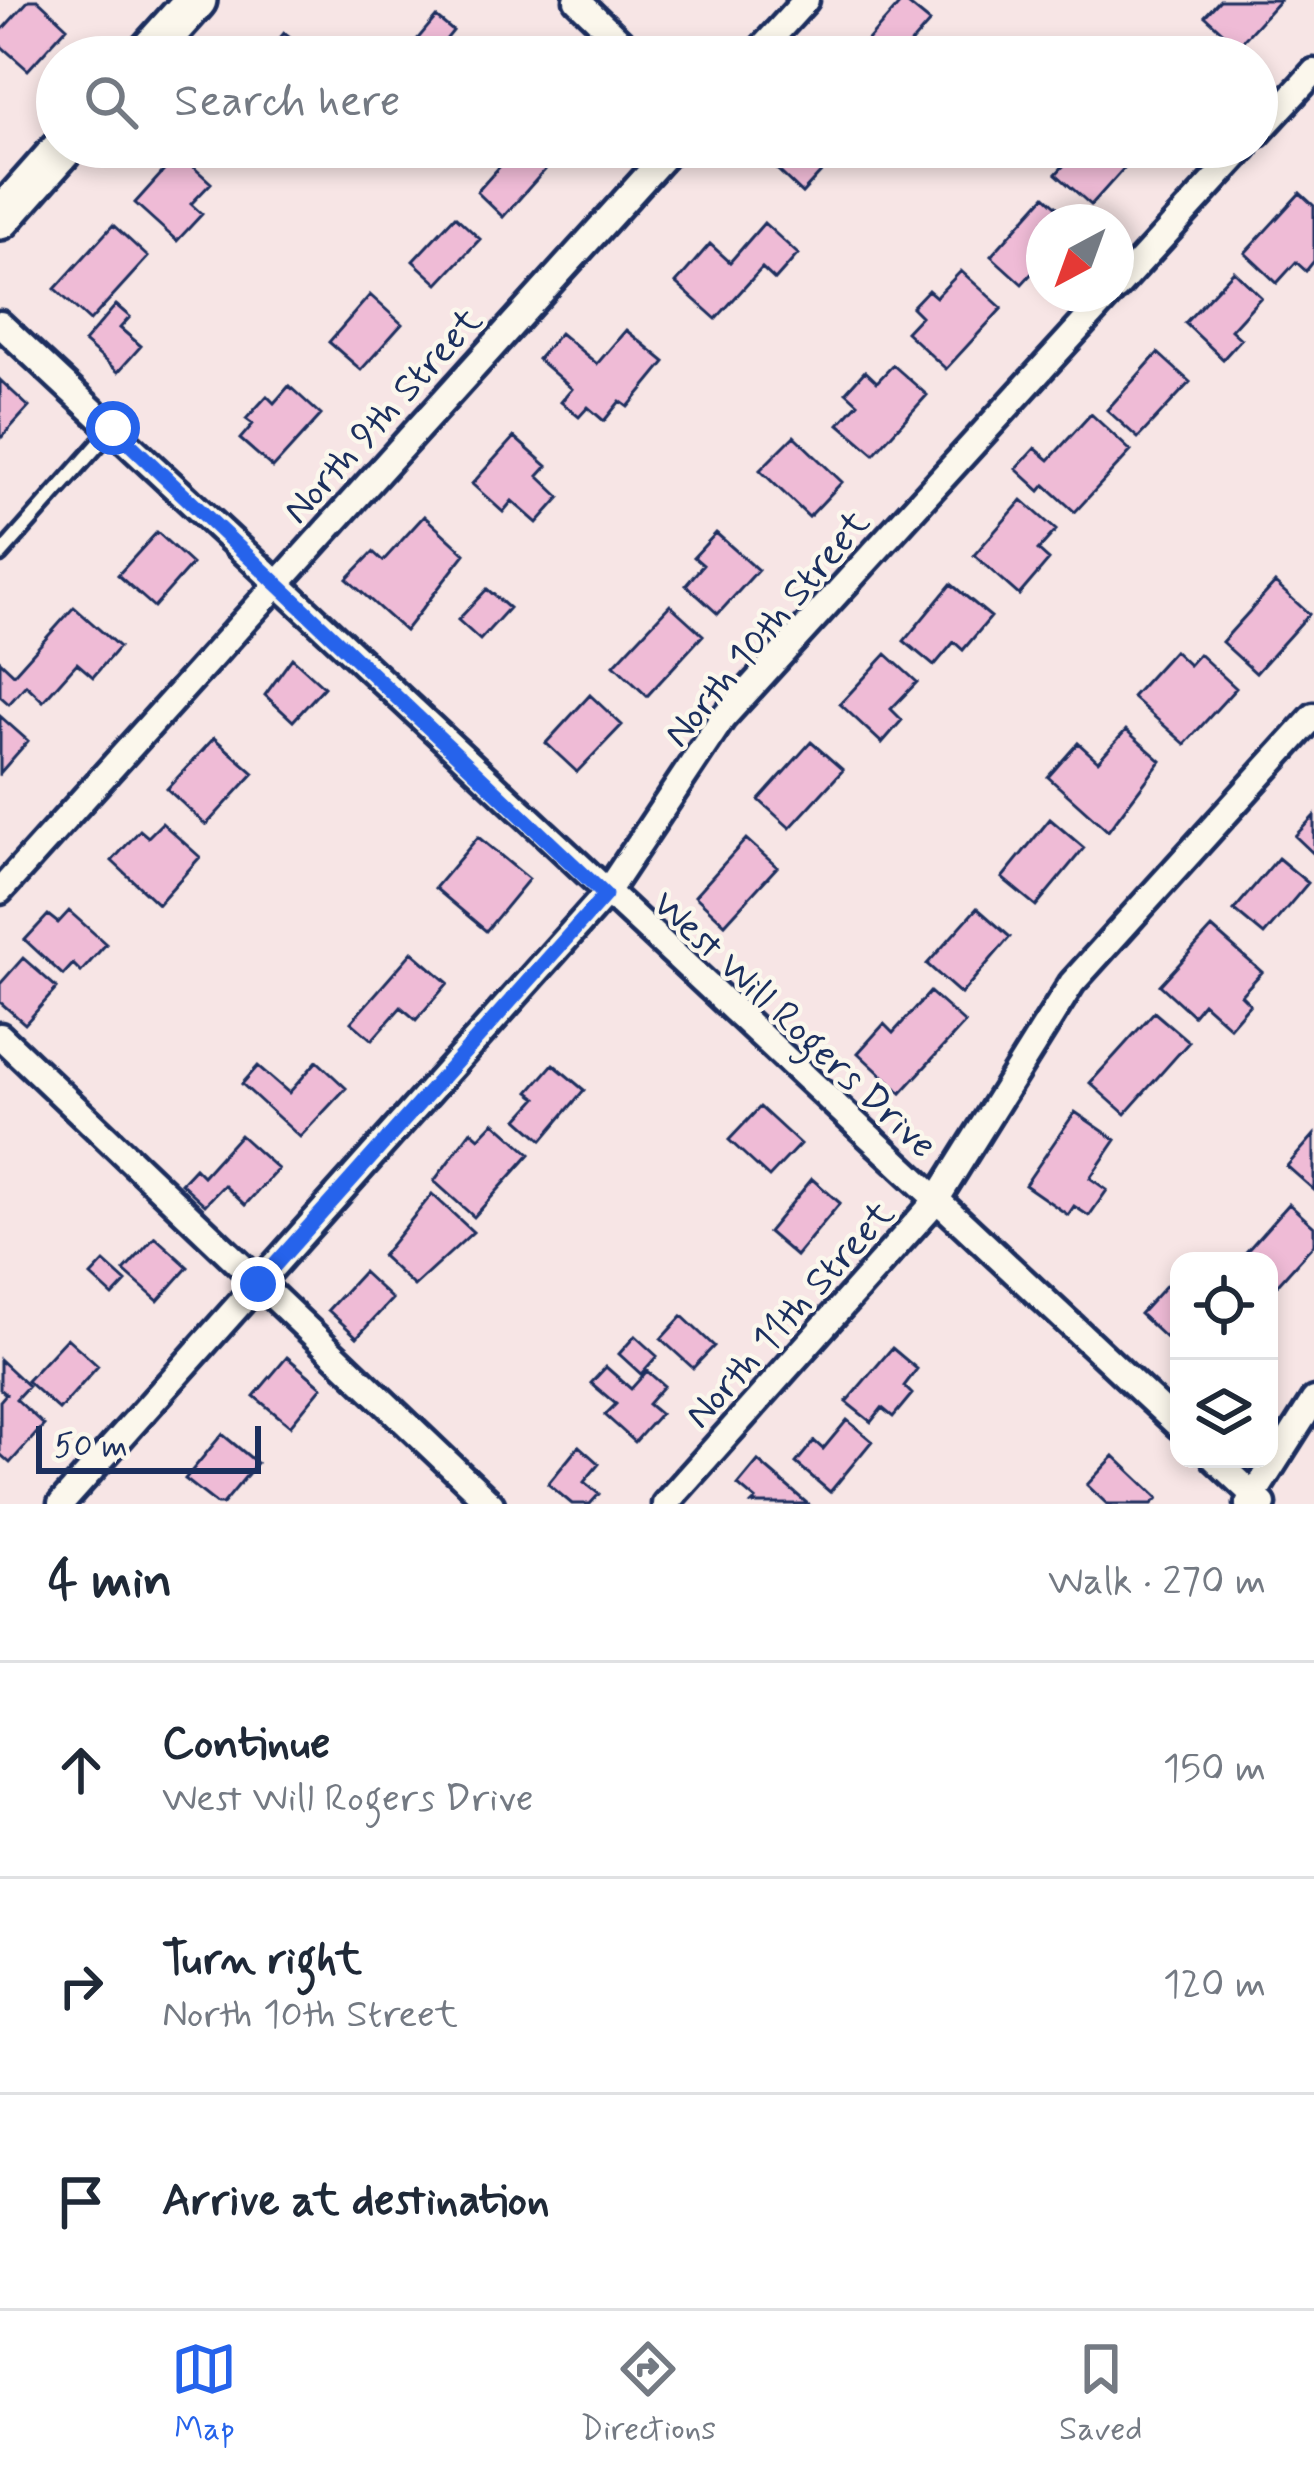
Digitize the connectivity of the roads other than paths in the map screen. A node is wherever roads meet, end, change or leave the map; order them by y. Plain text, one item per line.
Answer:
1 (196, 0) edge
2 (577, 0) edge
3 (806, 0) edge
4 (164, 36) edge
5 (614, 36) edge
6 (773, 36) edge
7 (1314, 72) edge
8 (1278, 111) edge
9 (45, 168) edge
10 (654, 168) edge
11 (1226, 168) edge
12 (0, 218) edge
13 (1134, 268) edge
14 (1094, 312) edge
15 (0, 324) edge
16 (113, 428) junction
17 (0, 554) edge
18 (278, 580) junction
19 (1314, 716) edge
20 (0, 890) edge
21 (605, 895) junction
22 (0, 1036) edge
23 (935, 1202) junction
24 (258, 1284) junction
25 (1314, 1400) edge
26 (1170, 1418) edge
27 (1224, 1468) edge
28 (1255, 1501) edge
29 (61, 1504) edge
30 (491, 1504) edge
31 (665, 1504) edge

1 - 4 main road
2 - 5 street
3 - 6 street
7 - 8 street
9 - 12 main road
10 - 18 street, North 9th Street
11 - 13 street, North 10th Street
14 - 21 street, North 10th Street
15 - 16 street, West Will Rogers Drive
16 - 17 lane
16 - 18 street, West Will Rogers Drive
18 - 20 street, North 9th Street
18 - 21 street, West Will Rogers Drive
19 - 23 street, North 11th Street
21 - 23 street, West Will Rogers Drive
21 - 24 street, North 10th Street
22 - 24 street
23 - 26 street, West Will Rogers Drive
23 - 31 street, North 11th Street
24 - 29 street, North 10th Street
24 - 30 street
25 - 28 street
27 - 28 street

